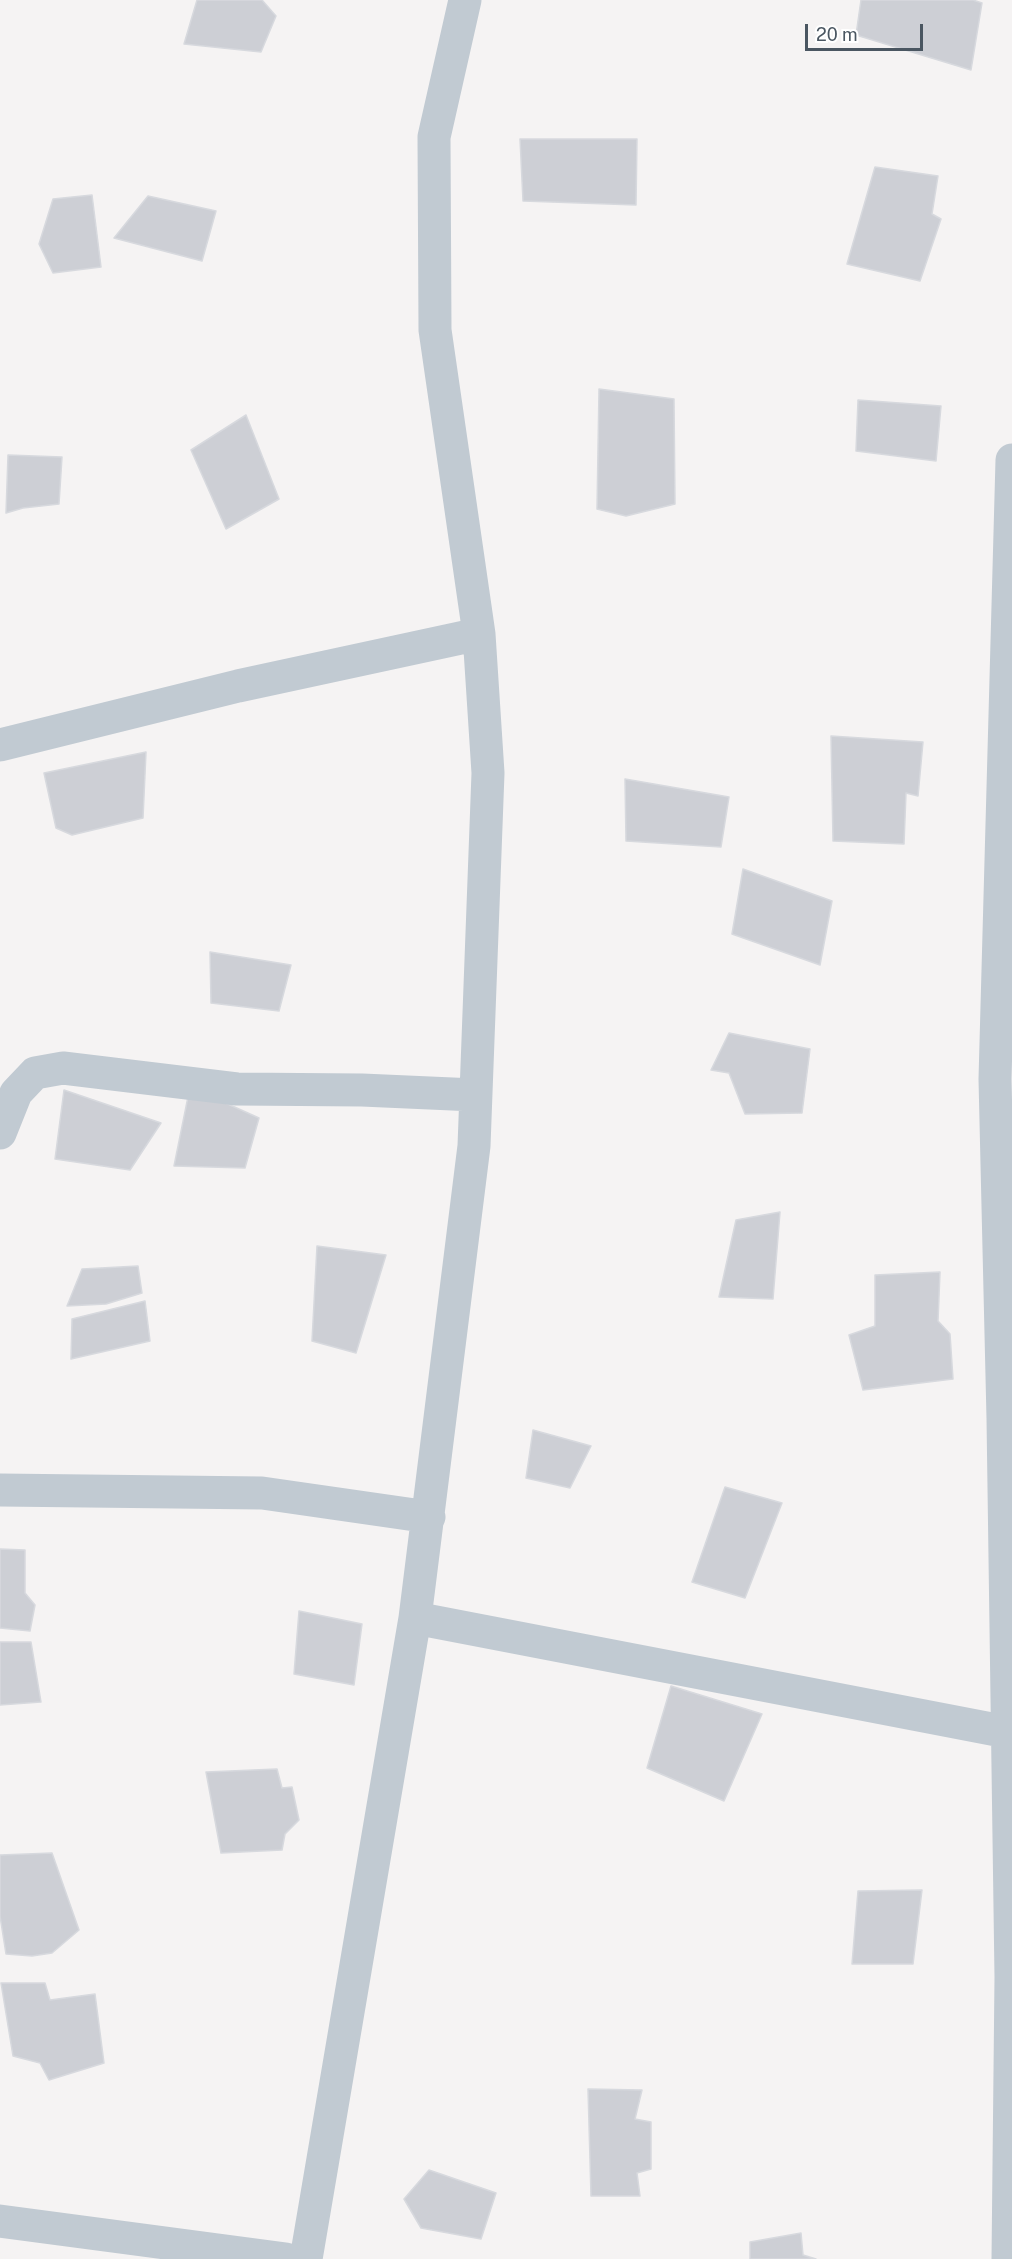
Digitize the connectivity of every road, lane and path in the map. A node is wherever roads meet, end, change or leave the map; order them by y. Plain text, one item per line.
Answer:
1 (465, 0) edge
2 (1012, 460) edge
3 (480, 634) junction
4 (0, 745) edge
5 (1007, 854) edge
6 (1004, 1079) edge
7 (475, 1095) junction
8 (0, 1133) edge
9 (1008, 1418) edge
10 (0, 1490) edge
11 (429, 1517) junction
12 (415, 1618) junction
13 (1006, 1732) junction
14 (1011, 1977) edge
15 (0, 2221) edge
16 (286, 2259) edge
17 (306, 2259) edge
18 (1008, 2259) edge

1 - 3 street
2 - 5 street
3 - 4 street
3 - 7 street
5 - 6 street
6 - 9 street
7 - 8 street
7 - 11 street
9 - 13 street
10 - 11 street
11 - 12 street
12 - 13 street
12 - 17 street
13 - 14 street
14 - 18 street
15 - 16 street

